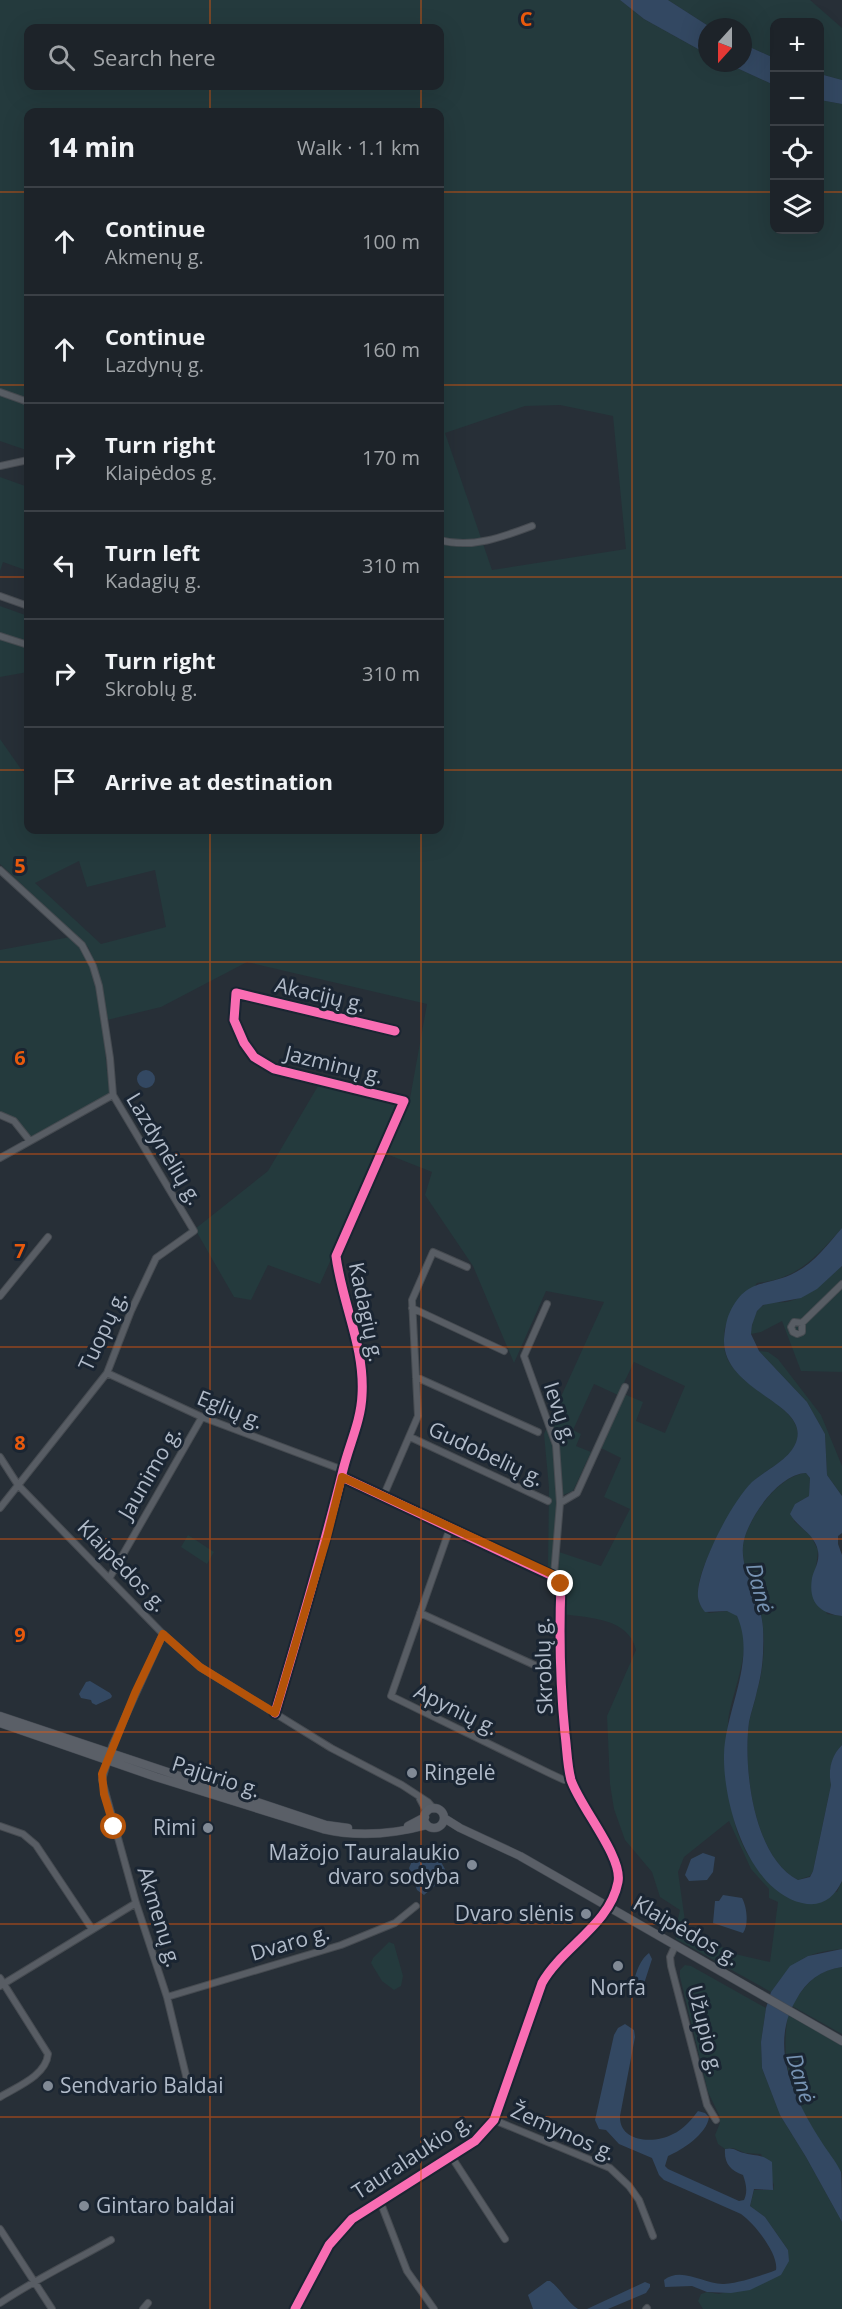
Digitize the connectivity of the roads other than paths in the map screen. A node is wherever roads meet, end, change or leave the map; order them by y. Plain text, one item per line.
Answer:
1 (0, 392) edge
2 (24, 401) edge
3 (24, 461) edge
4 (0, 466) edge
5 (532, 526) dead end
6 (444, 541) edge
7 (0, 596) edge
8 (24, 605) edge
9 (0, 636) edge
10 (24, 644) edge
11 (0, 870) edge
12 (236, 993) joint
13 (396, 1031) dead end
14 (113, 1095) junction
15 (404, 1101) joint
16 (0, 1115) edge
17 (30, 1141) junction
18 (0, 1158) edge
19 (194, 1231) joint
20 (48, 1237) dead end
21 (467, 1267) dead end
22 (842, 1284) edge
23 (0, 1296) edge
24 (548, 1304) dead end
25 (412, 1308) junction
26 (802, 1323) dead end
27 (504, 1351) dead end
28 (107, 1373) junction
29 (416, 1377) junction
30 (625, 1387) dead end
31 (202, 1417) junction
32 (538, 1432) dead end
33 (410, 1437) junction
34 (0, 1457) edge
35 (343, 1473) junction
36 (18, 1485) junction
37 (383, 1497) junction
38 (548, 1501) dead end
39 (560, 1503) junction
40 (0, 1508) edge
41 (450, 1528) junction
42 (554, 1575) junction
43 (110, 1577) junction
44 (420, 1613) junction
45 (163, 1634) junction
46 (541, 1668) dead end
47 (275, 1713) junction
48 (0, 1716) edge
49 (0, 1723) edge
50 (109, 1756) junction
51 (571, 1779) junction
52 (428, 1816) junction
53 (444, 1818) junction
54 (0, 1826) edge
55 (440, 1826) junction
56 (460, 1828) junction
57 (480, 1836) joint
58 (136, 1903) junction
59 (416, 1906) dead end
60 (608, 1907) junction
61 (92, 1929) junction
62 (675, 1946) junction
63 (1, 1983) edge
64 (167, 1997) junction
65 (842, 2041) edge
66 (190, 2092) dead end
67 (0, 2097) edge
68 (494, 2120) junction
69 (716, 2120) dead end
70 (451, 2156) junction
71 (380, 2201) junction
72 (0, 2229) edge
73 (653, 2236) dead end
74 (505, 2239) dead end
75 (111, 2240) dead end
76 (33, 2281) junction
77 (0, 2303) edge
78 (52, 2309) edge
79 (295, 2309) edge
80 (434, 2309) edge

1 - 2 street
3 - 4 street
5 - 6 street
7 - 8 street
9 - 10 street
11 - 14 street, Lazdynėlių g.
12 - 13 street, Akacijų g.
12 - 15 street, Jazminų g.
14 - 17 street
14 - 19 street, Lazdynėlių g.
15 - 35 street, Kadagių g.
16 - 17 street
17 - 18 street
19 - 28 street, Tuopų g.
20 - 23 street
21 - 25 street
22 - 26 street
24 - 39 street, Ievų g.
25 - 27 street
25 - 29 street
28 - 31 street, Eglių g.
28 - 36 street, Tuopų g.
29 - 32 street
29 - 33 street
30 - 39 street
31 - 35 street, Eglių g.
31 - 43 street, Jaunimo g.
33 - 37 street
33 - 38 street, Gudobelių g.
34 - 36 street, Klaipėdos g.
35 - 37 street
35 - 47 street, Kadagių g.
36 - 40 street, Tuopų g.
36 - 43 street, Klaipėdos g.
37 - 41 street
39 - 42 street, Ievų g.
41 - 42 street
41 - 44 street, Apynių g.
42 - 51 street, Skroblų g.
43 - 45 street, Klaipėdos g.
44 - 46 street
44 - 51 street, Apynių g.
45 - 47 street, Klaipėdos g.
45 - 50 street, Akmenų g.
47 - 52 street, Klaipėdos g.
48 - 50 main road, Pajūrio g.
49 - 50 main road, Pajūrio g.
50 - 52 main road, Pajūrio g.
50 - 58 street, Akmenų g.
51 - 60 street, Skroblų g.
52 - 53 main road, Pajūrio g.
52 - 55 main road, Pajūrio g.
53 - 55 main road
53 - 56 main road, Pajūrio g.
54 - 61 street
55 - 56 main road, Pajūrio g.
56 - 57 main road, Pajūrio g.
57 - 60 main road, Klaipėdos g.
58 - 61 street
58 - 64 street, Akmenų g.
59 - 64 street, Dvaro g.
60 - 62 main road, Klaipėdos g.
60 - 68 street, Tauralaukio g.
61 - 63 street
62 - 65 main road, Klaipėdos g.
62 - 69 street, Užupio g.
63 - 67 street
64 - 66 street, Akmenų g.
68 - 70 street, Tauralaukio g.
68 - 73 street, Žemynos g.
70 - 71 street, Tauralaukio g.
70 - 74 street
71 - 79 street, Tauralaukio g.
71 - 80 street
72 - 76 street
75 - 76 street
76 - 77 street
76 - 78 street

